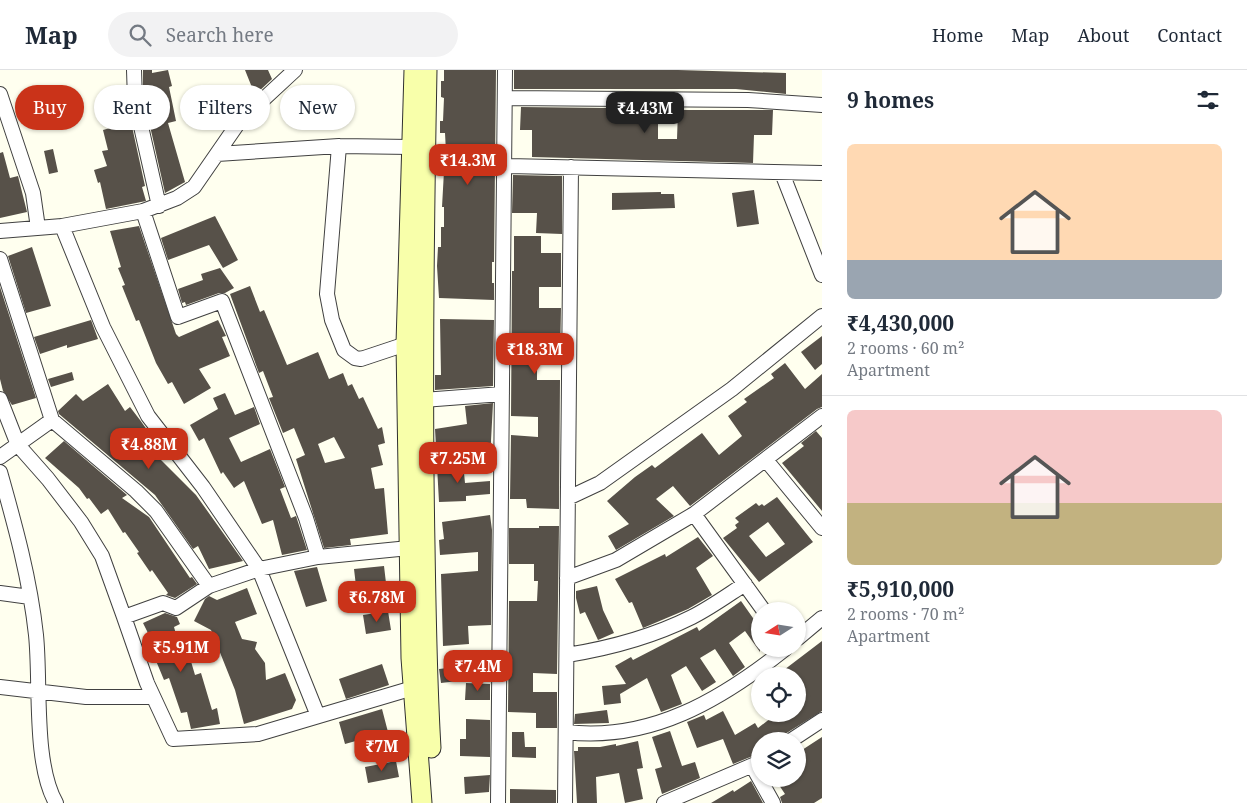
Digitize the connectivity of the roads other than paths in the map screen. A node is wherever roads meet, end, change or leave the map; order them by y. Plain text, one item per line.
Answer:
1 (134, 70) edge
2 (295, 70) edge
3 (414, 70) edge
4 (427, 70) edge
5 (505, 70) edge
6 (0, 94) edge
7 (505, 98) junction
8 (822, 105) edge
9 (339, 146) junction
10 (411, 147) junction
11 (217, 154) junction
12 (504, 166) junction
13 (572, 167) junction
14 (782, 173) junction
15 (822, 173) edge
16 (159, 206) junction
17 (144, 211) junction
18 (74, 224) junction
19 (38, 228) junction
20 (0, 232) edge
21 (0, 259) edge
22 (822, 275) edge
23 (822, 316) edge
24 (406, 344) junction
25 (502, 394) junction
26 (0, 399) edge
27 (423, 400) junction
28 (822, 416) edge
29 (52, 420) junction
30 (18, 445) junction
31 (0, 457) edge
32 (766, 460) junction
33 (0, 472) edge
34 (568, 498) junction
35 (416, 511) junction
36 (694, 514) junction
37 (822, 528) edge
38 (409, 548) junction
39 (318, 557) junction
40 (263, 568) junction
41 (567, 578) junction
42 (745, 584) junction
43 (209, 586) junction
44 (0, 593) edge
45 (30, 597) junction
46 (758, 602) edge
47 (124, 617) junction
48 (822, 618) edge
49 (806, 631) edge
50 (567, 655) junction
51 (772, 658) edge
52 (0, 687) edge
53 (413, 688) junction
54 (39, 691) junction
55 (152, 697) junction
56 (326, 714) junction
57 (822, 720) edge
58 (566, 732) junction
59 (804, 732) edge
60 (751, 767) edge
61 (766, 787) edge
62 (56, 803) edge
63 (422, 803) edge
64 (434, 803) edge
65 (498, 803) edge
66 (565, 803) edge
67 (664, 803) edge
68 (773, 803) edge

1 - 16 street
2 - 11 street
3 - 10 street
4 - 27 street
5 - 7 street
6 - 19 street
7 - 8 street
7 - 12 street
9 - 10 street
9 - 11 street
9 - 24 street
10 - 24 street
11 - 16 street
12 - 13 street
12 - 25 street
13 - 14 street
13 - 34 street
14 - 15 street
14 - 22 street
16 - 17 street
17 - 18 street
17 - 39 street
18 - 19 street
18 - 40 street
19 - 20 street
21 - 29 street
23 - 34 street
24 - 35 street
25 - 27 street
25 - 65 street
26 - 30 street
27 - 35 street
28 - 32 street
29 - 30 street
29 - 43 street
30 - 31 street
30 - 47 street
32 - 36 street
32 - 37 street
33 - 45 street
34 - 41 street
35 - 38 street
35 - 64 street
36 - 41 street
36 - 42 street
38 - 39 street
38 - 53 street
39 - 40 street
40 - 43 street
40 - 56 street
41 - 50 street
42 - 46 street
42 - 50 street
43 - 47 street
44 - 45 street
45 - 54 street
47 - 55 street
48 - 49 street
50 - 58 street
51 - 58 street
52 - 54 street
53 - 56 street
53 - 63 street
54 - 55 street
54 - 62 street
55 - 56 street
57 - 59 street
58 - 66 street
60 - 67 street
61 - 68 street

